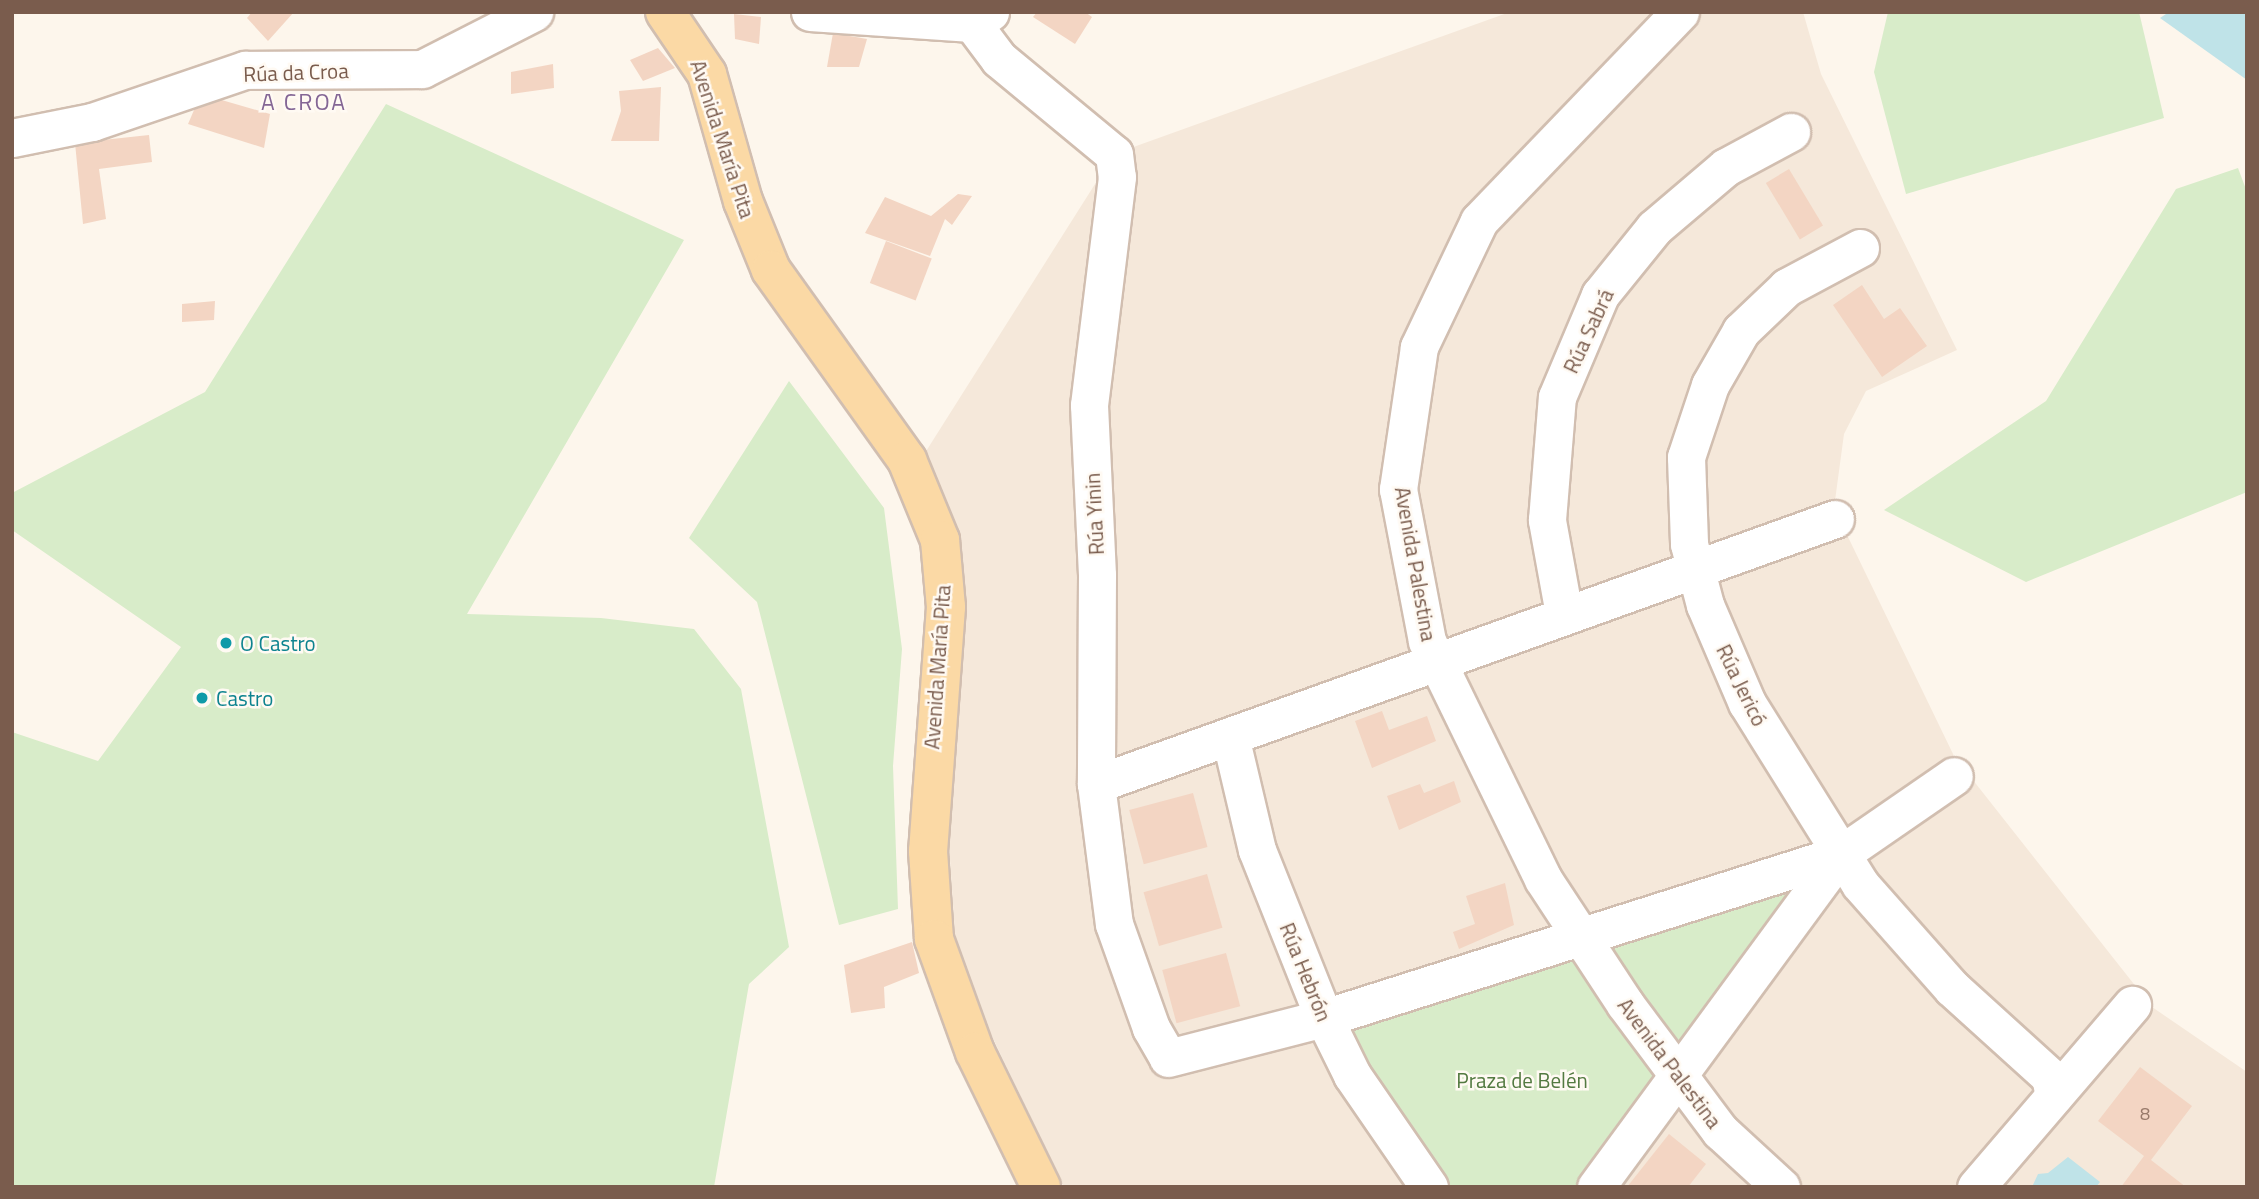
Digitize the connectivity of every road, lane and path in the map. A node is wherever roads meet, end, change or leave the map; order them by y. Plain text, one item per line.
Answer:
1 (534, 12) edge
2 (810, 12) edge
3 (1680, 12) edge
4 (678, 17) edge
5 (981, 17) edge
6 (1791, 132) dead end
7 (12, 138) edge
8 (1860, 248) dead end
9 (1835, 519) dead end
10 (1695, 570) junction
11 (1564, 614) junction
12 (1438, 661) junction
13 (1230, 736) junction
14 (1954, 776) dead end
15 (1096, 784) junction
16 (1841, 854) junction
17 (1580, 935) junction
18 (2132, 1005) dead end
19 (1324, 1018) junction
20 (1676, 1073) junction
21 (2054, 1096) junction
22 (1041, 1187) edge
23 (1429, 1187) edge
24 (1596, 1187) edge
25 (1781, 1187) edge
26 (1976, 1187) edge

1 - 7 street, Rúa da Croa
2 - 5 street
3 - 12 street, Avenida Palestina
4 - 22 main road, Avenida María Pita
5 - 15 street, Rúa Yinin
6 - 11 street, Rúa Sabrá
8 - 10 street, Rúa Jericó
9 - 10 street
10 - 11 street
10 - 16 street, Rúa Jericó
11 - 12 street
12 - 13 street
12 - 17 street, Avenida Palestina
13 - 15 street
13 - 19 street, Rúa Hebrón
14 - 16 street
15 - 19 street, Rúa Yinin
16 - 17 street
16 - 20 street
16 - 21 street, Rúa Jericó
17 - 19 street
17 - 20 street, Avenida Palestina
18 - 21 street
19 - 23 street, Rúa Hebrón
20 - 24 street
20 - 25 street, Avenida Palestina
21 - 26 street

